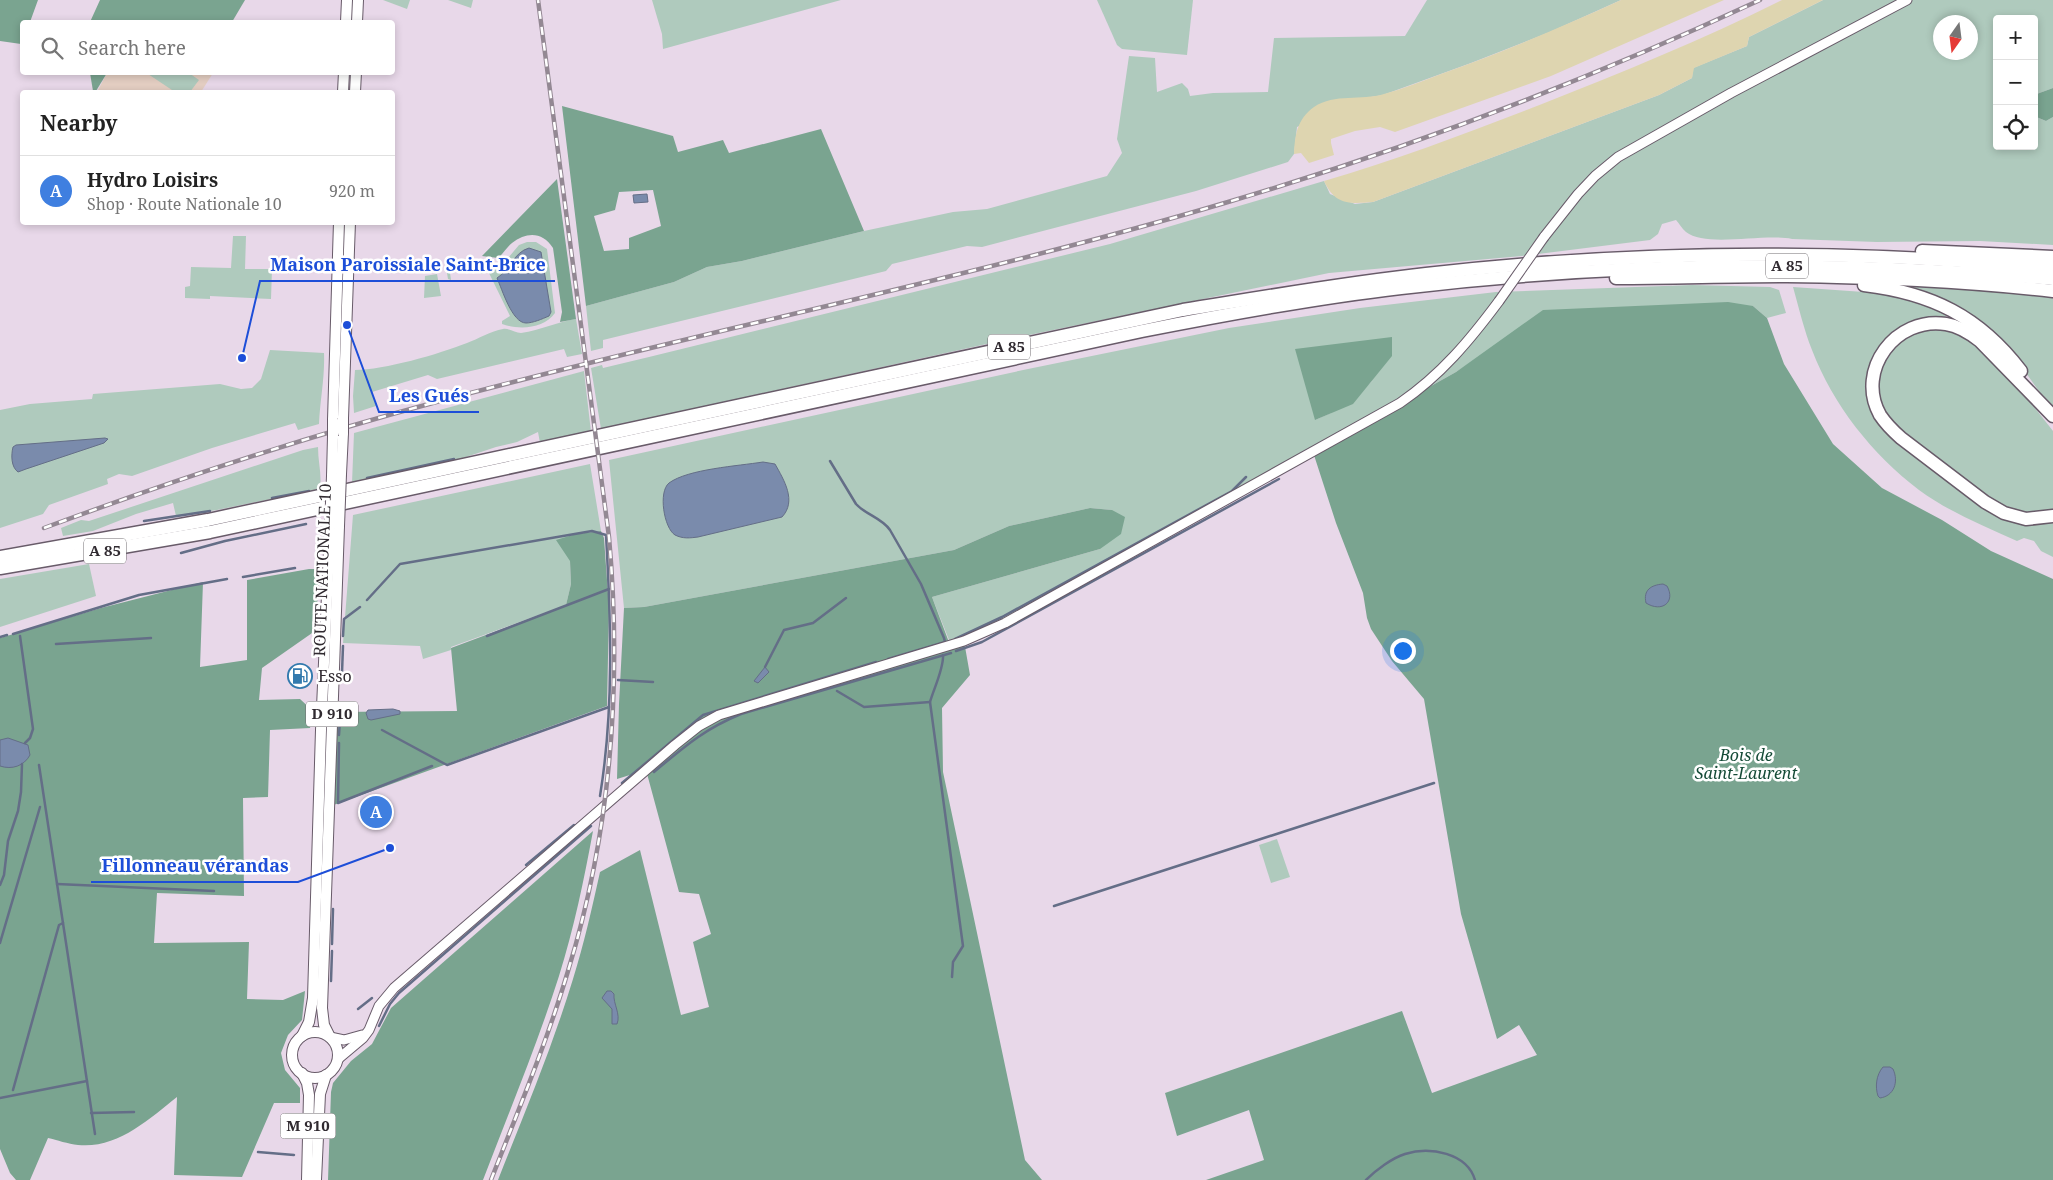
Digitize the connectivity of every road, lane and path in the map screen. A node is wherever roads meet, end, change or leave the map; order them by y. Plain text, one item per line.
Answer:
1 (347, 0) edge
2 (358, 0) edge
3 (1907, 0) edge
4 (346, 20) edge
5 (357, 20) edge
6 (344, 75) edge
7 (356, 75) edge
8 (343, 90) edge
9 (355, 90) edge
10 (339, 225) edge
11 (350, 225) edge
12 (1820, 255) junction
13 (2053, 256) edge
14 (2053, 268) edge
15 (1520, 276) junction
16 (1787, 276) junction
17 (2053, 279) edge
18 (2053, 291) edge
19 (2053, 416) edge
20 (338, 419) junction
21 (2053, 516) edge
22 (335, 527) junction
23 (0, 557) edge
24 (0, 568) edge
25 (367, 1033) junction
26 (302, 1036) junction
27 (330, 1037) junction
28 (338, 1059) junction
29 (302, 1074) junction
30 (326, 1075) junction
31 (307, 1180) edge
32 (316, 1180) edge

1 - 4 main road
2 - 5 main road
3 - 25 main road, bridge
6 - 8 main road
7 - 9 main road
10 - 20 main road, ROUTE NATIONALE 10 / D 910
11 - 20 main road, ROUTE NATIONALE 10 / D 910
12 - 13 highway
12 - 14 highway, A 85
12 - 23 highway, A 85
15 - 16 highway
15 - 17 highway, A 85
15 - 24 highway, A 85
16 - 18 highway
16 - 19 highway
19 - 21 highway
20 - 22 main road, ROUTE NATIONALE 10 / D 910, bridge
22 - 26 main road, ROUTE NATIONALE 10 / D 910
22 - 27 main road, ROUTE NATIONALE 10 / D 910
25 - 27 main road
25 - 28 main road
26 - 27 main road
26 - 29 main road
27 - 28 main road
28 - 30 main road
29 - 30 main road
29 - 31 main road, M 910
30 - 32 main road, M 910

